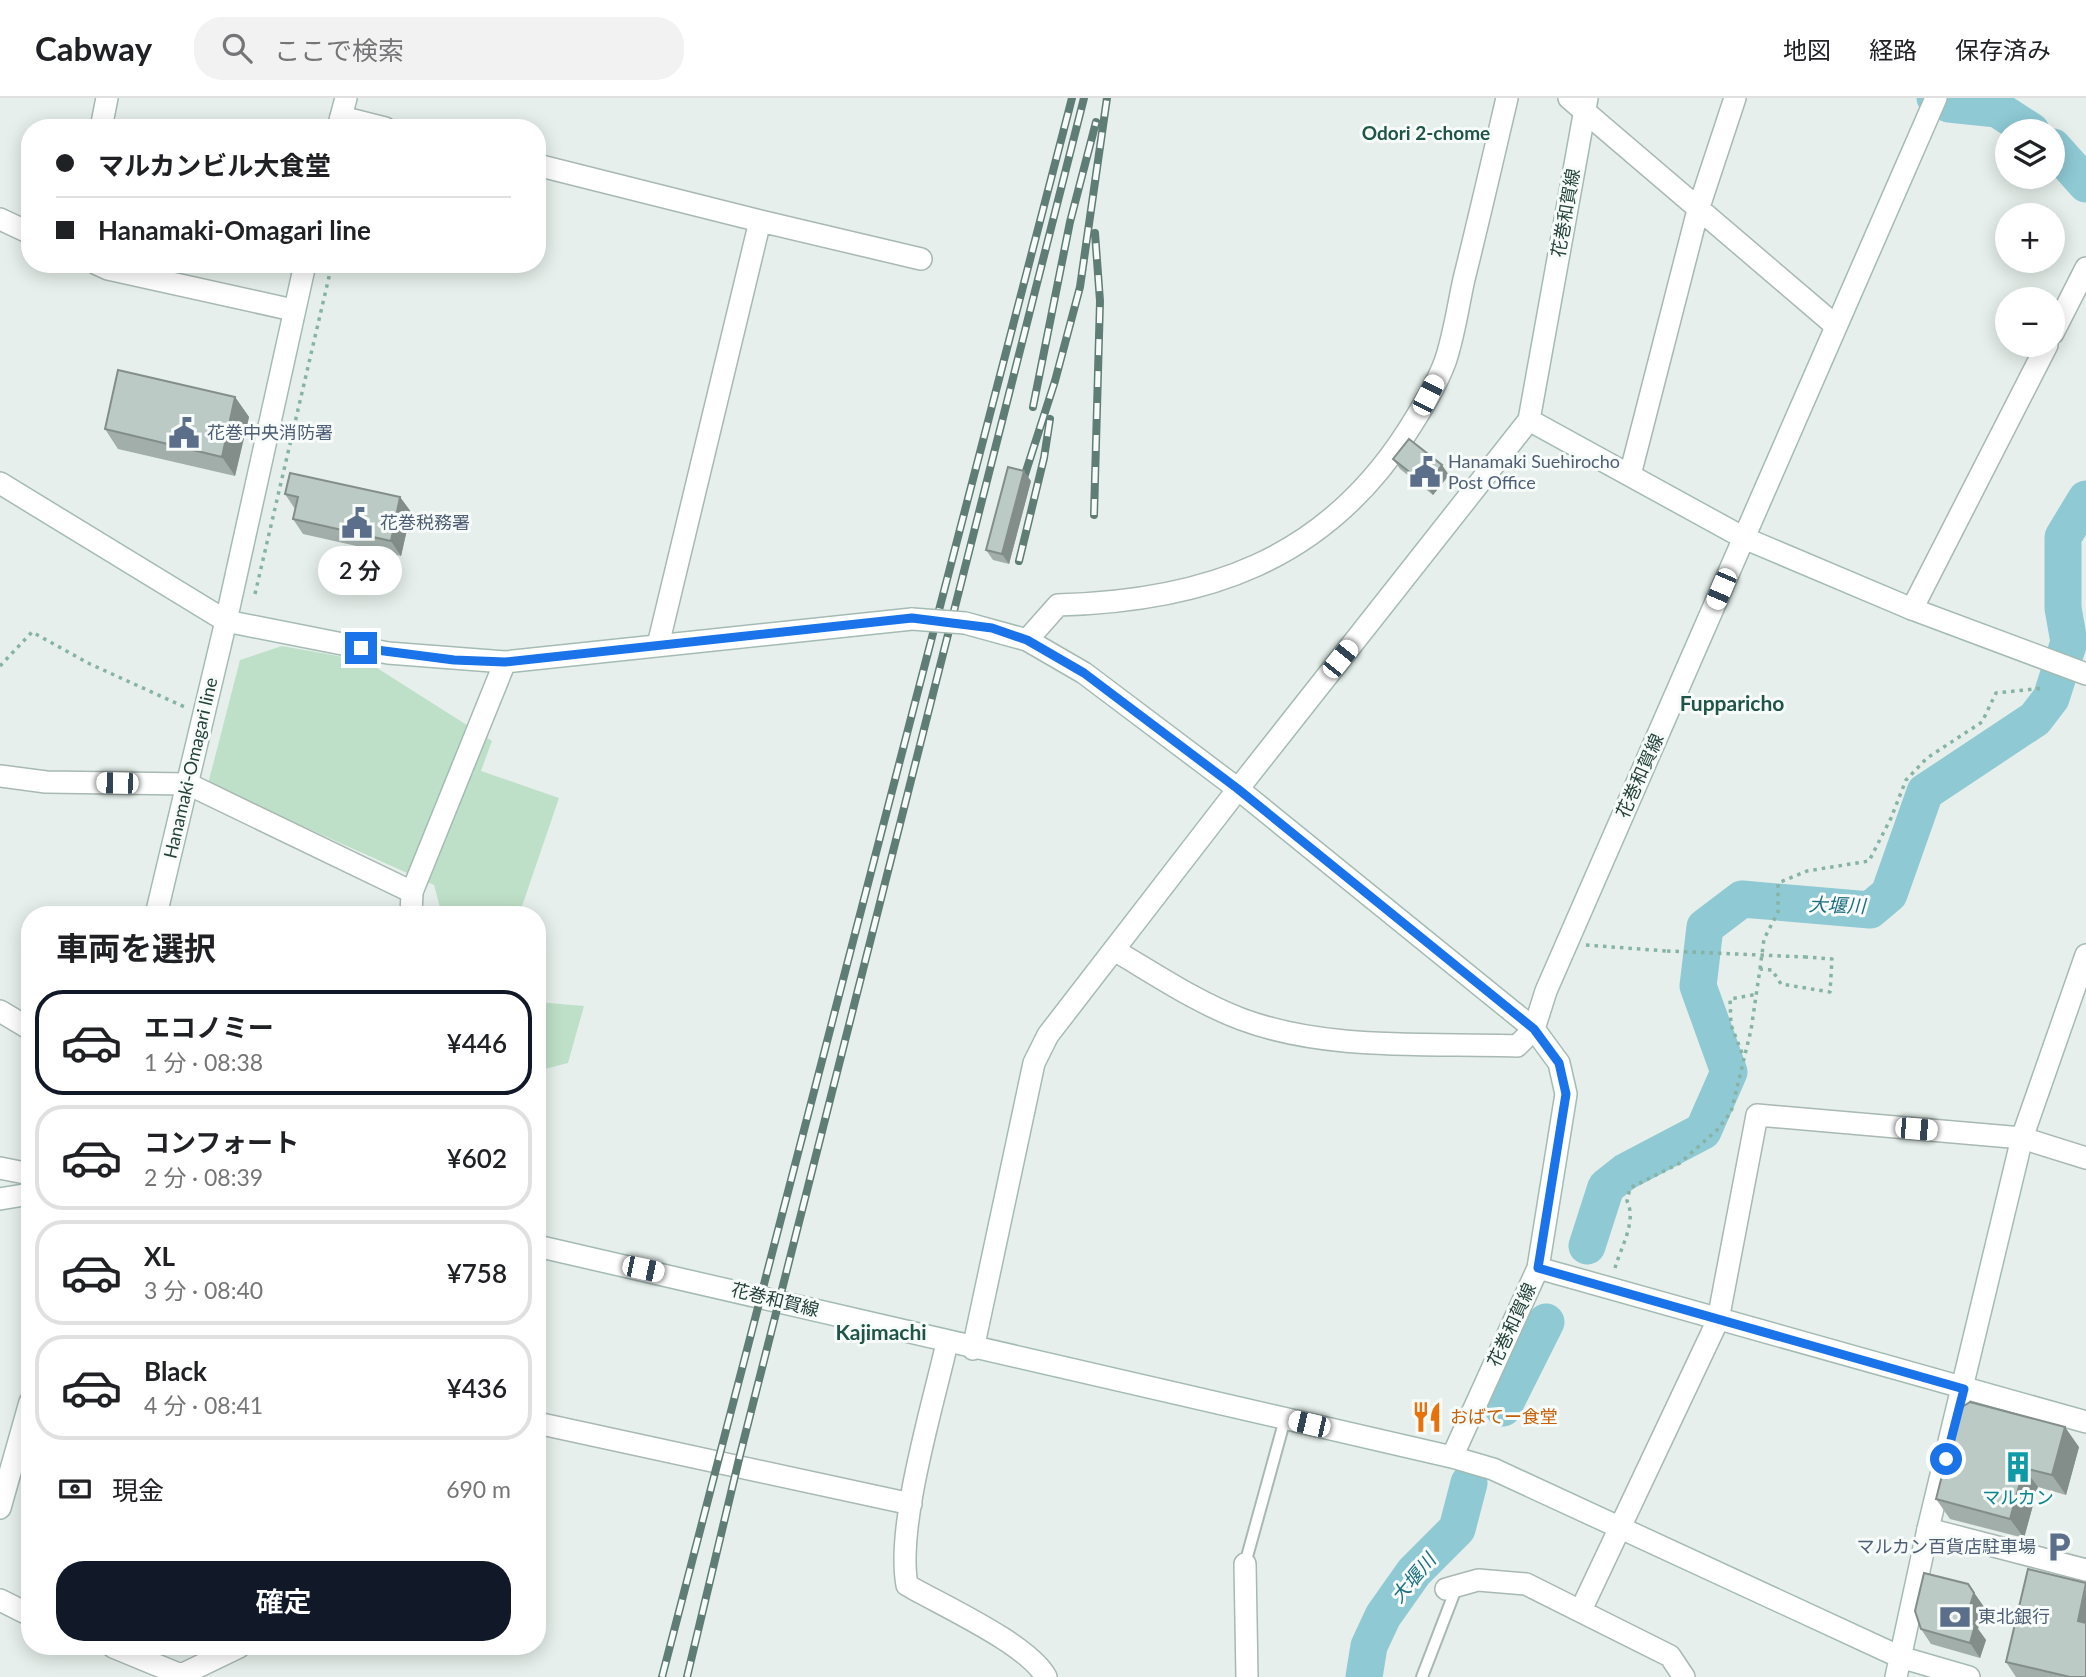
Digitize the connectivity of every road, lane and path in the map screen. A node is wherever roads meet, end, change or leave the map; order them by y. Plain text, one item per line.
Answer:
1 (107, 98) edge
2 (1507, 98) edge
3 (1735, 98) edge
4 (1580, 102) edge
5 (1932, 106) edge
6 (103, 119) edge
7 (546, 168) edge
8 (1698, 210) junction
9 (0, 219) edge
10 (760, 220) junction
11 (21, 229) edge
12 (921, 259) dead end
13 (2086, 268) edge
14 (134, 273) edge
15 (303, 273) edge
16 (330, 273) edge
17 (2065, 309) edge
18 (293, 310) junction
19 (1836, 326) junction
20 (2041, 357) edge
21 (1529, 420) junction
22 (1630, 474) junction
23 (0, 483) edge
24 (1744, 538) junction
25 (253, 604) dead end
26 (1912, 609) junction
27 (226, 621) junction
28 (1027, 640) junction
29 (659, 645) junction
30 (505, 662) junction
31 (0, 666) edge
32 (2085, 674) edge
33 (2044, 688) dead end
34 (187, 708) dead end
35 (0, 776) edge
36 (188, 784) junction
37 (1238, 789) junction
38 (412, 892) junction
39 (158, 906) edge
40 (411, 906) edge
41 (1567, 944) junction
42 (1114, 950) junction
43 (2086, 955) edge
44 (1760, 969) junction
45 (1758, 993) junction
46 (0, 1011) edge
47 (21, 1024) edge
48 (1534, 1029) junction
49 (1743, 1056) junction
50 (2022, 1138) junction
51 (2086, 1158) edge
52 (0, 1168) edge
53 (21, 1172) edge
54 (21, 1196) edge
55 (0, 1199) edge
56 (546, 1248) edge
57 (1538, 1268) junction
58 (1615, 1269) dead end
59 (1718, 1320) junction
60 (947, 1343) junction
61 (973, 1349) junction
62 (1964, 1389) junction
63 (1285, 1419) junction
64 (2086, 1422) edge
65 (546, 1425) edge
66 (21, 1434) edge
67 (1452, 1457) junction
68 (911, 1504) junction
69 (0, 1508) edge
70 (1620, 1529) junction
71 (1928, 1529) junction
72 (1245, 1564) joint
73 (2086, 1570) edge
74 (1452, 1588) joint
75 (0, 1600) edge
76 (21, 1610) edge
77 (1581, 1610) junction
78 (131, 1655) edge
79 (222, 1655) edge
80 (1898, 1667) edge
81 (179, 1676) edge
82 (1046, 1677) edge
83 (1247, 1677) edge
84 (1422, 1677) edge
85 (1684, 1677) edge
86 (1969, 1677) edge

1 - 6 street
2 - 28 street
3 - 8 street
4 - 8 street
4 - 21 street, 花巻和賀線
5 - 19 street, 花巻和賀線
7 - 10 street
8 - 19 street
8 - 22 street
9 - 11 street
10 - 12 street
10 - 29 street
13 - 17 street
14 - 18 street
15 - 18 street, Hanamaki-Omagari line
16 - 25 path
18 - 27 street, Hanamaki-Omagari line
19 - 24 street, 花巻和賀線
20 - 26 street
21 - 22 street
21 - 37 street
22 - 24 street
23 - 27 street
24 - 26 street
24 - 41 street, 花巻和賀線
26 - 32 street
27 - 30 street
27 - 36 street, Hanamaki-Omagari line
28 - 29 street, bridge
28 - 37 street
29 - 30 street
30 - 38 street
31 - 34 path
33 - 44 path
35 - 36 street
36 - 38 street
36 - 39 street, Hanamaki-Omagari line
37 - 42 street
37 - 48 street
38 - 40 street
41 - 44 path, bridge
41 - 48 street, 花巻和賀線
42 - 48 street
42 - 61 street
43 - 50 street
44 - 45 path
45 - 49 path
45 - 49 path
46 - 47 street
48 - 57 street, 花巻和賀線
49 - 58 path
50 - 51 street
50 - 59 street
50 - 62 street
52 - 53 street
54 - 55 street
56 - 60 street, 花巻和賀線
57 - 59 street
57 - 67 street, 花巻和賀線
59 - 62 street
59 - 70 street
60 - 61 street, 花巻和賀線
60 - 68 street
61 - 63 street, 花巻和賀線
62 - 64 street
62 - 71 street
63 - 67 street, 花巻和賀線
63 - 72 lane
65 - 68 street
66 - 69 street
67 - 70 street
68 - 82 street
70 - 77 street
70 - 80 street
71 - 73 street
71 - 80 street
72 - 83 street
74 - 77 street
74 - 84 lane
75 - 76 street
77 - 85 street
78 - 81 street
79 - 81 street
80 - 86 street

